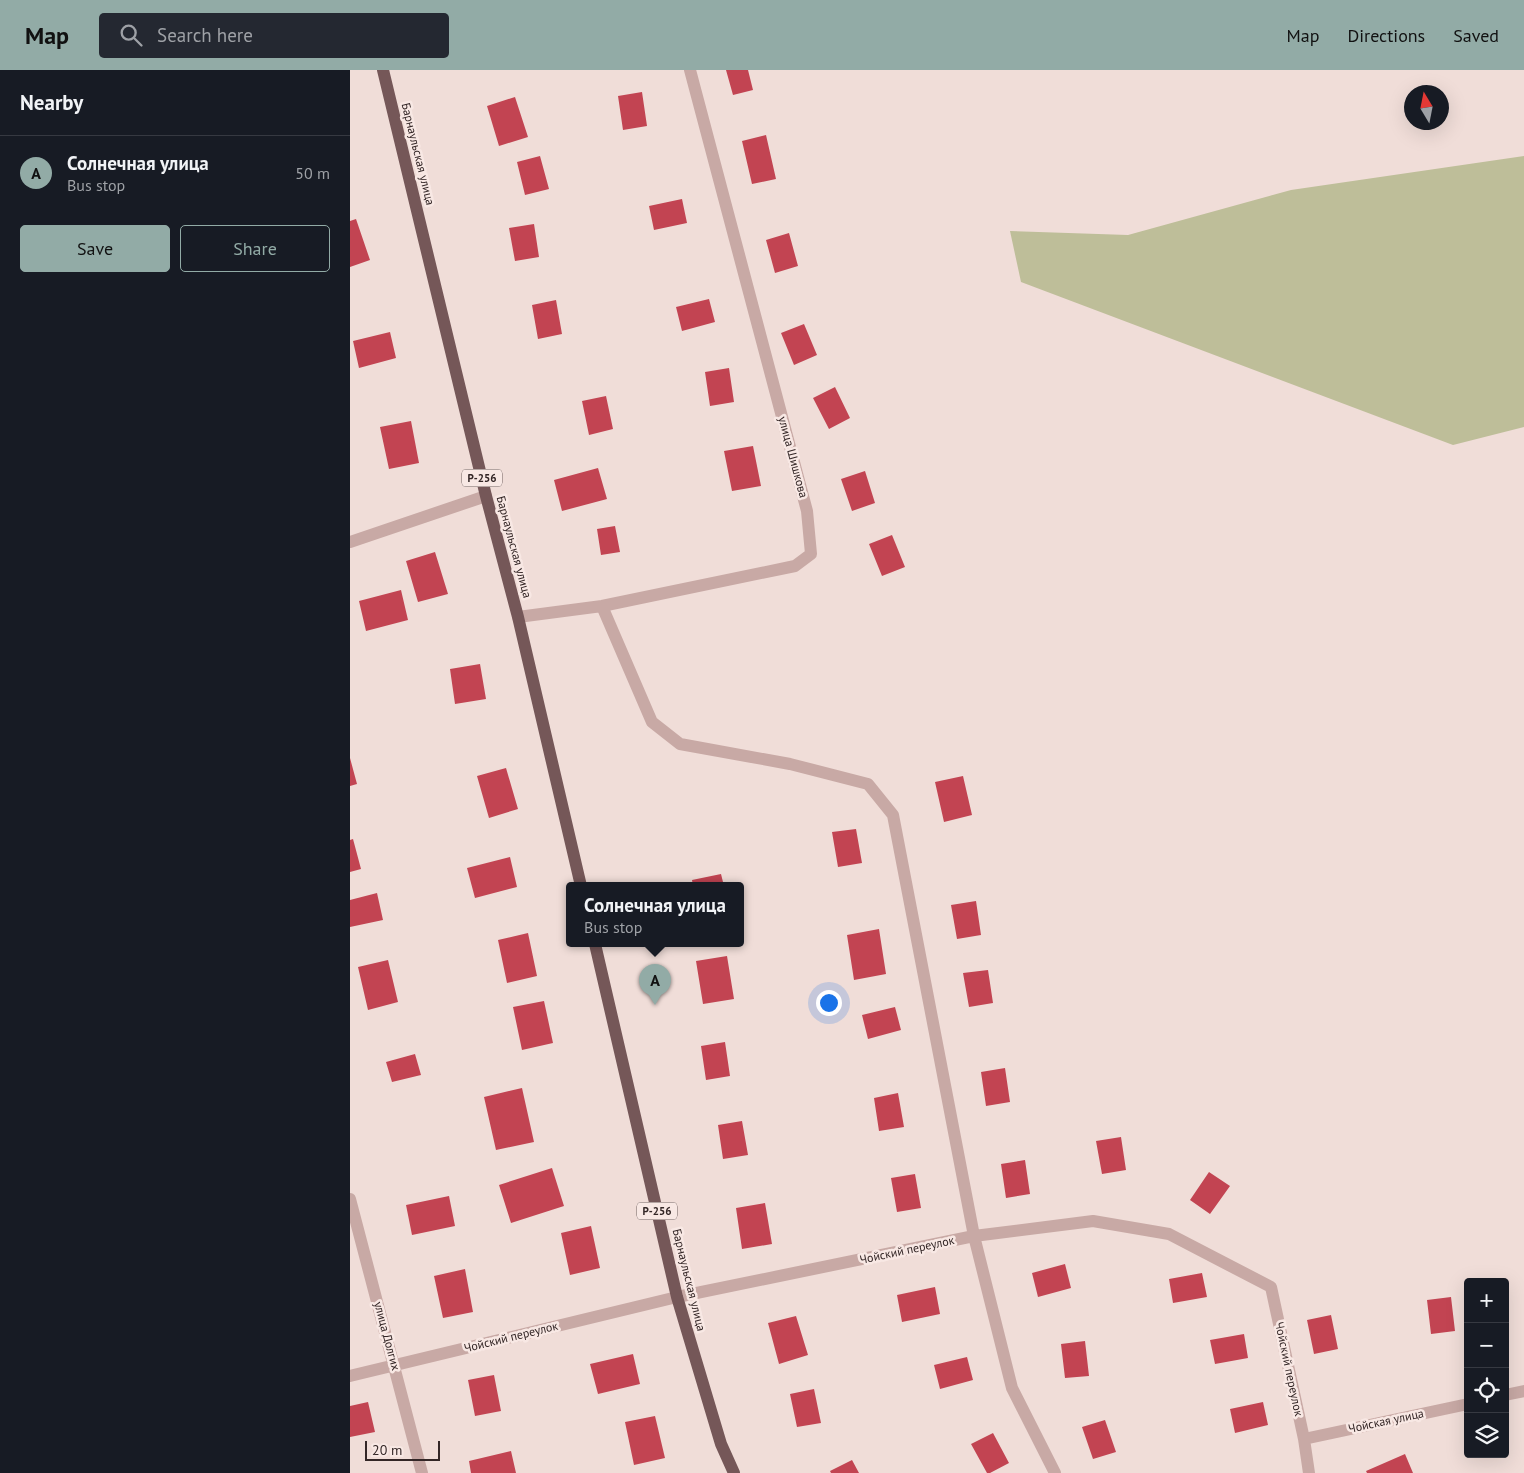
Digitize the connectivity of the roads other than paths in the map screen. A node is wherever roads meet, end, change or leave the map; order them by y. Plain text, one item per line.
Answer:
1 (384, 70) edge
2 (690, 70) edge
3 (486, 496) junction
4 (350, 542) edge
5 (602, 606) junction
6 (518, 617) junction
7 (580, 882) edge
8 (596, 947) edge
9 (350, 1199) edge
10 (974, 1236) junction
11 (677, 1297) junction
12 (395, 1366) junction
13 (350, 1376) edge
14 (1524, 1391) edge
15 (1509, 1394) edge
16 (1464, 1405) edge
17 (1304, 1440) junction
18 (422, 1473) edge
19 (734, 1473) edge
20 (1055, 1473) edge
21 (1309, 1473) edge

1 - 3 main road, Барнаульская улица / Р-256
2 - 5 street, улица Шишкова
3 - 4 street
3 - 6 main road, Барнаульская улица / Р-256
5 - 6 street, улица Шишкова
5 - 10 street
6 - 7 main road, Барнаульская улица / Р-256
8 - 11 main road, Барнаульская улица / Р-256
9 - 12 street, улица Долгих
10 - 11 street, Чойский переулок
10 - 17 street, Чойский переулок
10 - 20 street
11 - 12 street, Чойский переулок
11 - 19 main road, Барнаульская улица / Р-256
12 - 13 street, Чойский переулок
12 - 18 street, улица Долгих
14 - 15 street
16 - 17 street, Чойская улица
17 - 21 street, Чойский переулок

